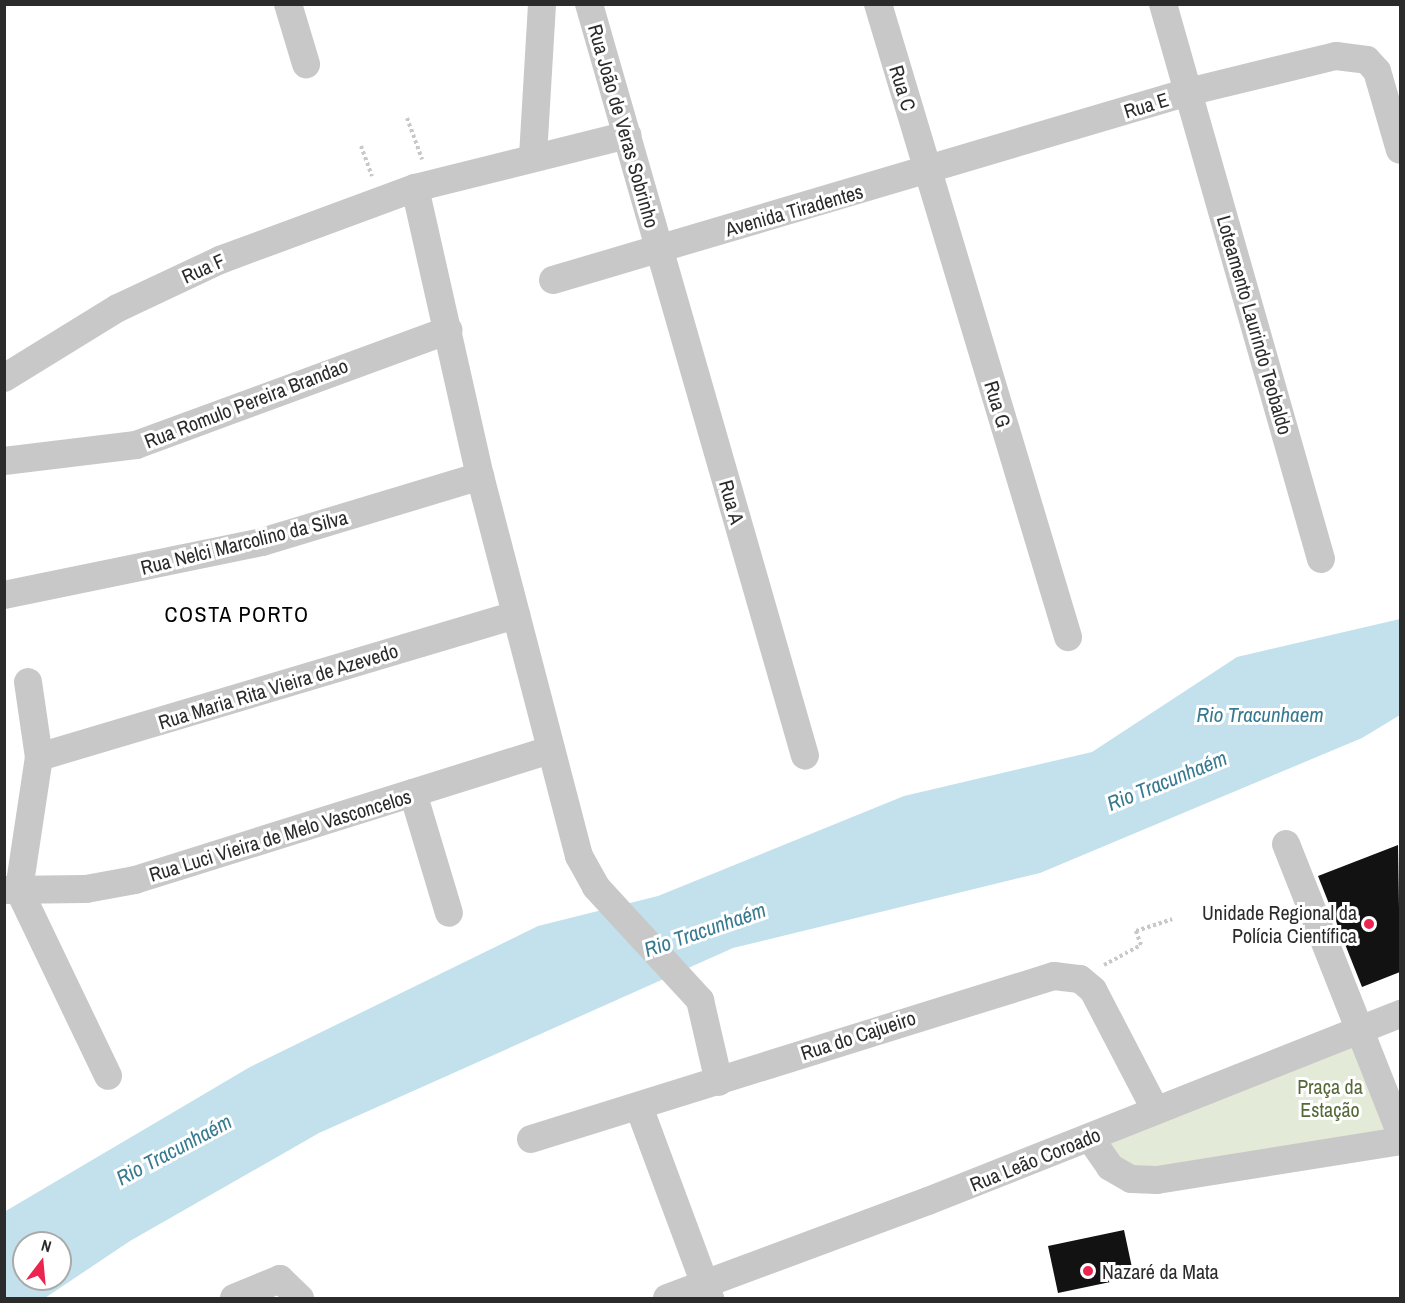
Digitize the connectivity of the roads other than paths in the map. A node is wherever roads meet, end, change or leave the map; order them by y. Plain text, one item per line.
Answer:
1 (288, 4) edge
2 (542, 4) edge
3 (589, 4) edge
4 (878, 4) edge
5 (1163, 4) edge
6 (306, 64) dead end
7 (1188, 92) junction
8 (628, 135) junction
9 (1401, 150) edge
10 (533, 156) junction
11 (928, 172) junction
12 (415, 188) junction
13 (660, 249) junction
14 (553, 279) dead end
15 (448, 330) junction
16 (4, 378) edge
17 (4, 461) edge
18 (480, 476) junction
19 (1321, 559) dead end
20 (4, 595) edge
21 (516, 615) junction
22 (1068, 637) dead end
23 (28, 682) dead end
24 (551, 750) junction
25 (805, 756) dead end
26 (39, 757) junction
27 (413, 794) junction
28 (1286, 844) dead end
29 (12, 890) edge
30 (449, 913) dead end
31 (1401, 1014) edge
32 (1359, 1031) junction
33 (108, 1076) dead end
34 (718, 1082) junction
35 (639, 1107) junction
36 (1156, 1111) junction
37 (1401, 1132) edge
38 (1090, 1138) junction
39 (531, 1139) dead end
40 (1401, 1141) edge
41 (707, 1291) edge
42 (234, 1299) edge
43 (300, 1299) edge
44 (667, 1299) edge

1 - 6 street
2 - 10 street
3 - 8 street, Rua João de Veras Sobrinho
4 - 11 street, Rua C
5 - 7 street, Loteamento Laurindo Teobaldo
7 - 9 street, Rua E
7 - 11 street, Rua E
7 - 19 street, Loteamento Laurindo Teobaldo
8 - 10 street, Rua F
8 - 13 street, Rua João de Veras Sobrinho
10 - 12 street, Rua F
11 - 13 street, Avenida Tiradentes
11 - 22 street, Rua G
12 - 15 street
12 - 16 street, Rua F
13 - 14 street, Avenida Tiradentes
13 - 25 street, Rua A
15 - 17 street, Rua Romulo Pereira Brandao
15 - 18 street
18 - 20 street, Rua Nelci Marcolino da Silva
18 - 21 street
21 - 24 street
21 - 26 street, Rua Maria Rita Vieira de Azevedo
23 - 26 street
24 - 27 street, Rua Luci Vieira de Melo Vasconcelos
24 - 34 street
26 - 29 street
27 - 29 street, Rua Luci Vieira de Melo Vasconcelos
27 - 30 street
28 - 32 street
29 - 33 street
31 - 32 street, Rua Leão Coroado
32 - 36 street, Rua Leão Coroado
32 - 37 street
34 - 35 street, Rua do Cajueiro
34 - 36 street, Rua do Cajueiro
35 - 39 street, Rua do Cajueiro
35 - 41 street
36 - 38 street, Rua Leão Coroado
38 - 40 street
38 - 41 street, Rua Leão Coroado
41 - 44 street, Rua Leão Coroado
42 - 43 street

